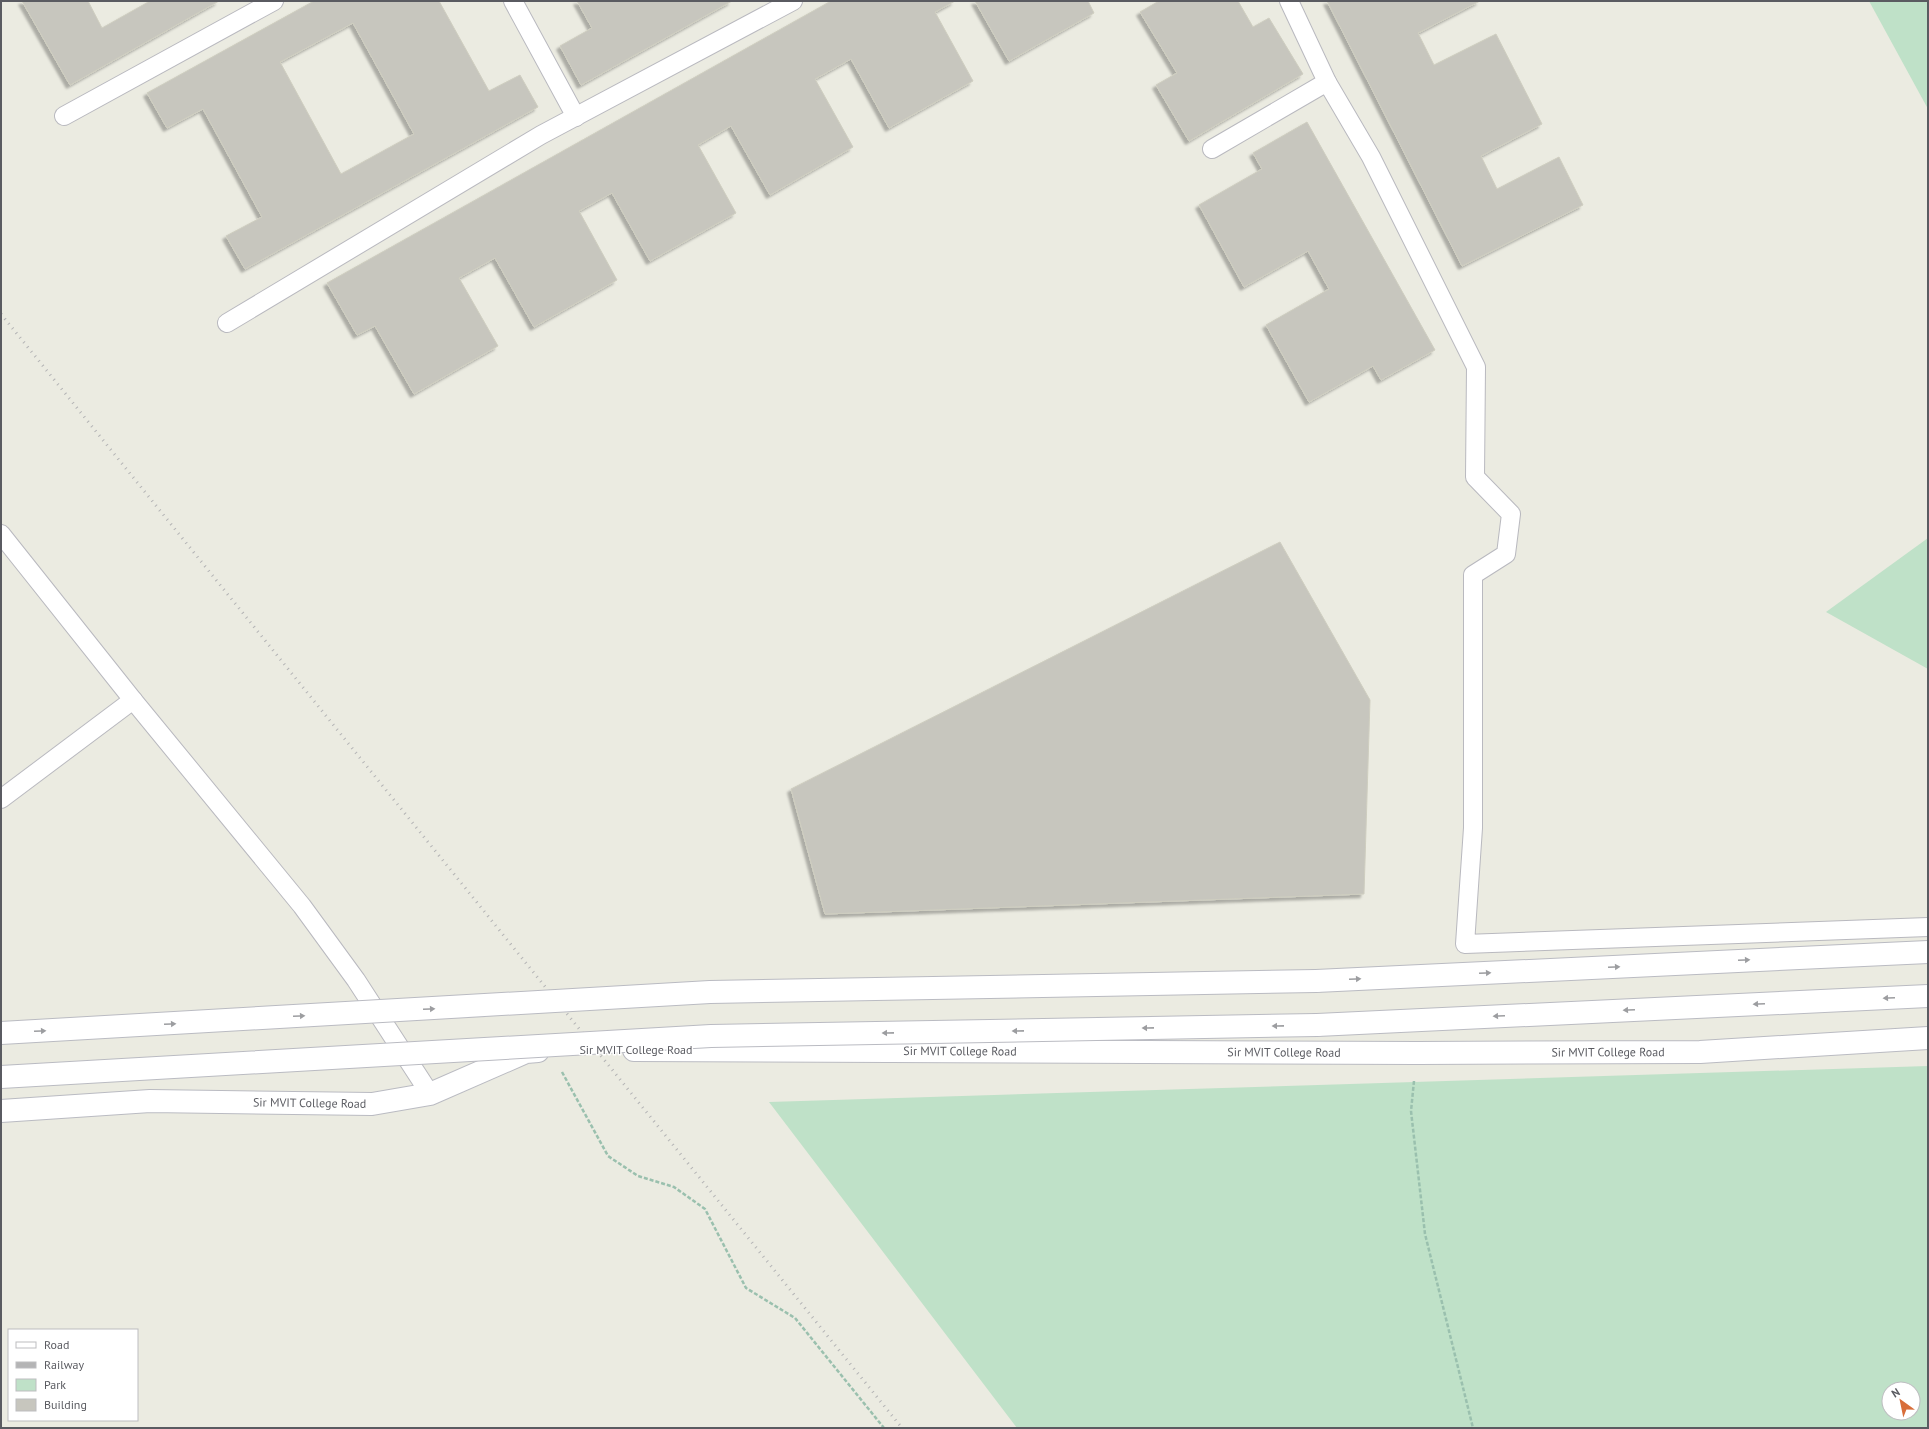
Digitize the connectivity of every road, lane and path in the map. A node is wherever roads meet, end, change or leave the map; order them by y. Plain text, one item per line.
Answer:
1 (274, 1) edge
2 (513, 1) edge
3 (793, 1) edge
4 (1289, 1) edge
5 (1327, 82) junction
6 (64, 116) dead end
7 (576, 117) junction
8 (1212, 149) dead end
9 (228, 323) dead end
10 (1, 534) edge
11 (133, 700) junction
12 (1, 799) edge
13 (1928, 927) edge
14 (1928, 952) edge
15 (1928, 996) edge
16 (1, 1033) edge
17 (1928, 1038) edge
18 (549, 1051) junction
19 (1418, 1053) junction
20 (1, 1077) edge
21 (430, 1094) junction
22 (1, 1111) edge
23 (884, 1428) edge
24 (1473, 1428) edge

1 - 6 lane
2 - 7 lane
3 - 7 lane
4 - 5 lane
5 - 8 lane
5 - 13 lane
7 - 9 lane
10 - 11 lane
11 - 12 lane
11 - 21 lane
16 -> 14 main road, bridge
15 -> 20 main road, Sir MVIT College Road, bridge
17 - 19 main road, Sir MVIT College Road
18 - 19 main road, Sir MVIT College Road
18 - 21 main road, Sir MVIT College Road
18 - 23 path
19 - 24 path
21 - 22 main road, Sir MVIT College Road

